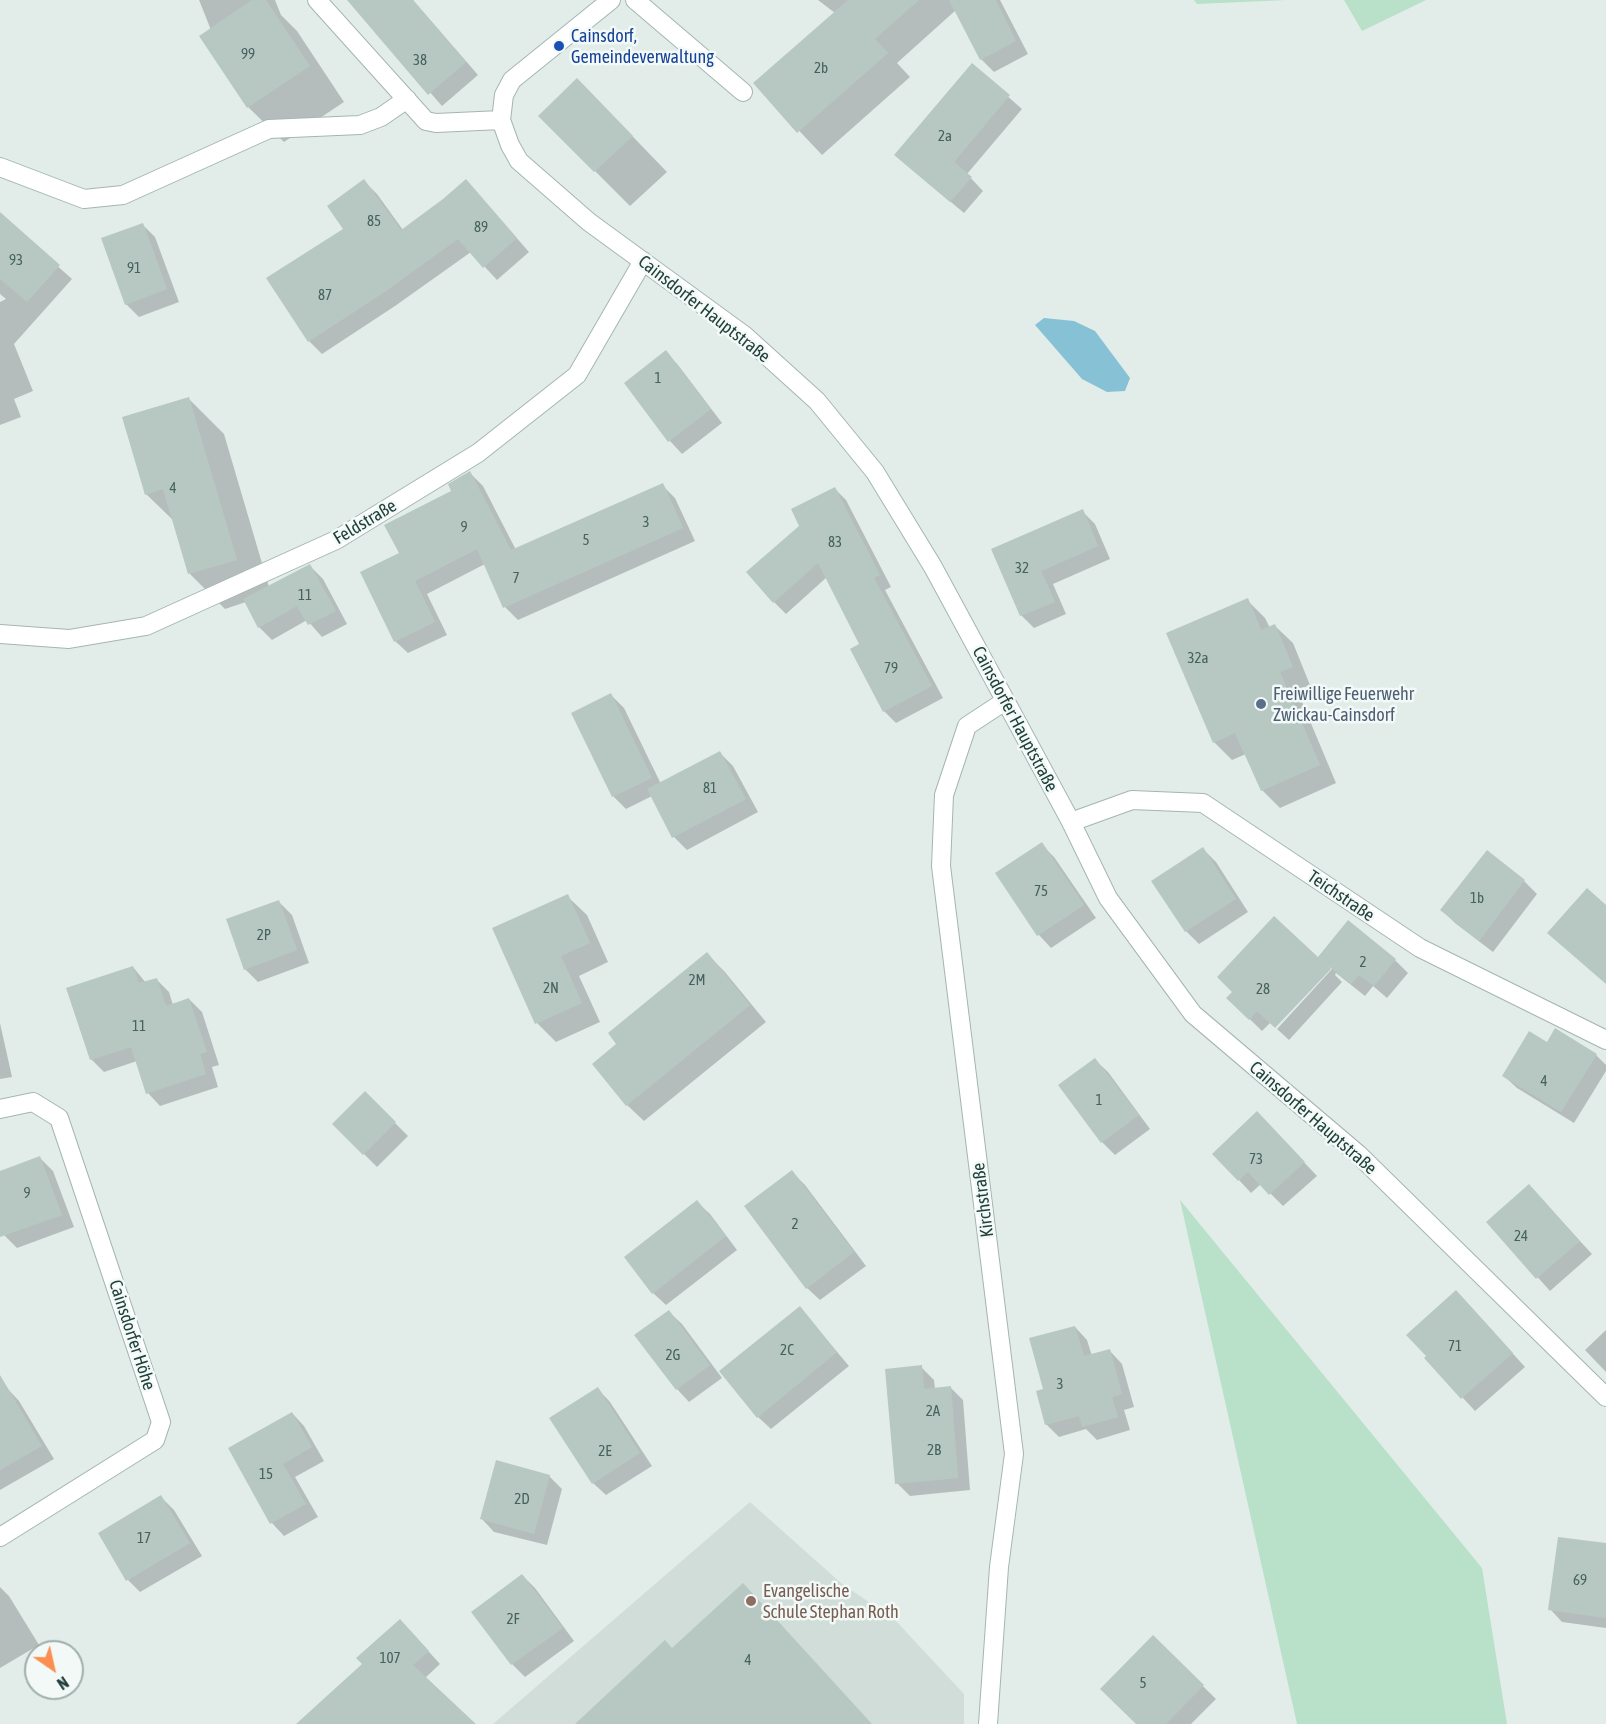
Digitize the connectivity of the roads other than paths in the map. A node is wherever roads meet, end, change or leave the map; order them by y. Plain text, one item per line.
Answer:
1 (317, 0) edge
2 (612, 0) edge
3 (634, 0) edge
4 (743, 92) dead end
5 (407, 99) junction
6 (501, 120) junction
7 (0, 167) edge
8 (643, 261) junction
9 (0, 634) edge
10 (1005, 701) junction
11 (1071, 822) junction
12 (1606, 1040) edge
13 (0, 1109) edge
14 (1606, 1397) edge
15 (0, 1537) edge
16 (991, 1723) edge

1 - 5 street
2 - 6 street
3 - 4 street
5 - 6 street
5 - 7 street
6 - 8 street, Cainsdorfer Hauptstraße
8 - 9 street, Feldstraße
8 - 10 street, Cainsdorfer Hauptstraße
10 - 11 street, Cainsdorfer Hauptstraße
10 - 16 street, Kirchstraße
11 - 12 street, Teichstraße
11 - 14 street, Cainsdorfer Hauptstraße
13 - 15 street, Cainsdorfer Höhe

